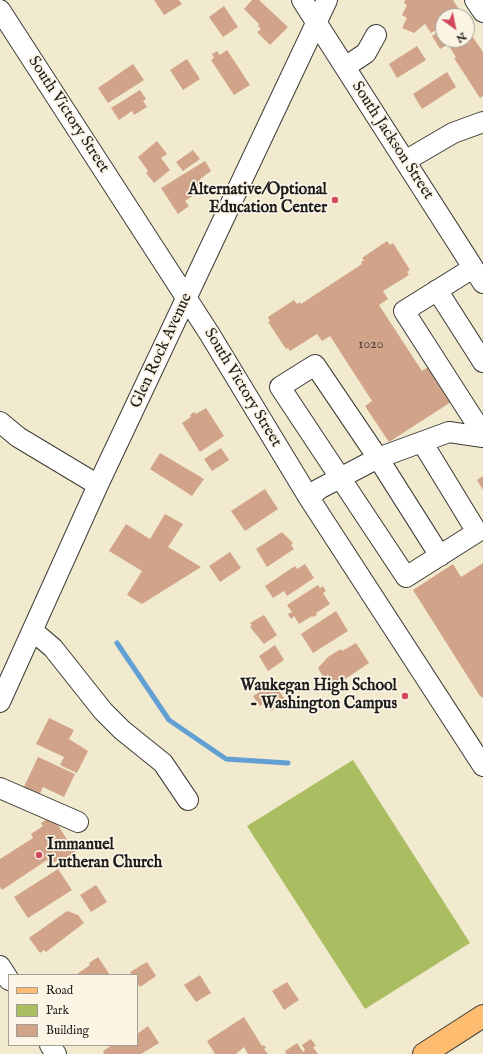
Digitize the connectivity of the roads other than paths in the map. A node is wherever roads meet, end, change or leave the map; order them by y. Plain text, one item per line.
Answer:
1 (302, 0) edge
2 (326, 0) edge
3 (475, 0) edge
4 (0, 10) edge
5 (483, 12) edge
6 (316, 22) junction
7 (376, 34) dead end
8 (344, 67) junction
9 (483, 122) edge
10 (405, 161) junction
11 (478, 275) edge
12 (437, 290) junction
13 (187, 299) junction
14 (483, 362) edge
15 (0, 422) edge
16 (483, 434) edge
17 (483, 437) edge
18 (422, 442) junction
19 (378, 458) junction
20 (340, 478) junction
21 (98, 485) junction
22 (309, 498) junction
23 (440, 556) junction
24 (33, 631) junction
25 (0, 702) edge
26 (483, 766) edge
27 (0, 788) edge
28 (188, 800) dead end
29 (78, 822) dead end
30 (0, 966) edge
31 (8, 978) edge
32 (483, 1016) edge
33 (424, 1054) edge

1 - 6 street, South Jackson Street
2 - 6 street, Glen Rock Avenue
3 - 5 street
4 - 13 street, South Victory Street
6 - 8 street, South Jackson Street
6 - 13 street, Glen Rock Avenue
7 - 8 street
8 - 10 street, South Jackson Street
9 - 10 street
10 - 11 street, South Jackson Street
11 - 12 street
12 - 14 street
12 - 16 street
13 - 21 street, Glen Rock Avenue
13 - 22 street, South Victory Street
15 - 21 street
17 - 18 street
18 - 19 street
18 - 23 street
19 - 20 street
19 - 20 street
19 - 23 street
20 - 22 street
20 - 23 street
21 - 24 street, Glen Rock Avenue
22 - 26 street, South Victory Street
24 - 25 street, Glen Rock Avenue
24 - 28 street
27 - 29 street
30 - 31 street
32 - 33 main road

